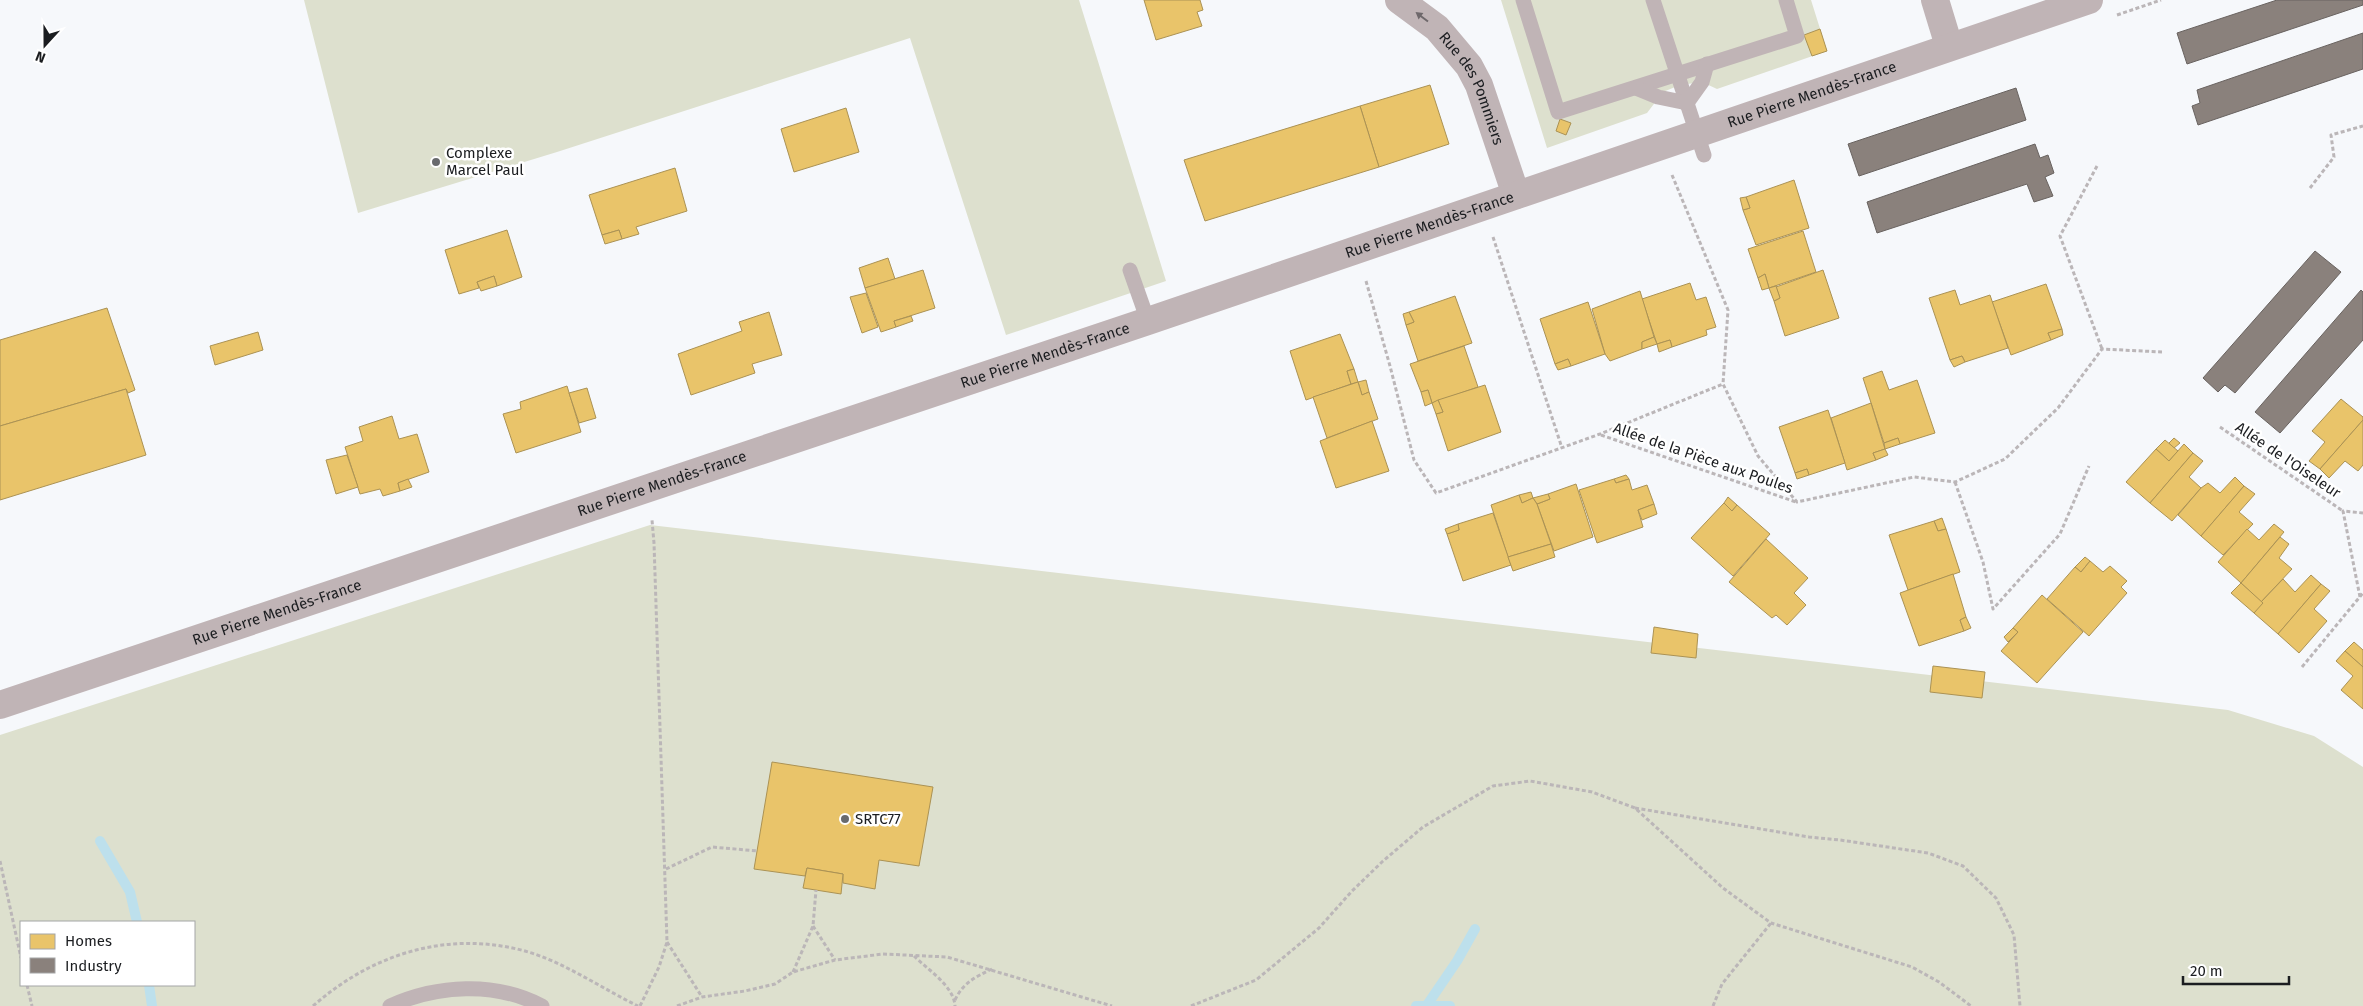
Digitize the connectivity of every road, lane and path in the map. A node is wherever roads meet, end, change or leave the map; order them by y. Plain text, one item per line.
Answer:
1 (1400, 0) edge
2 (1523, 0) edge
3 (1653, 0) edge
4 (1786, 0) edge
5 (1935, 0) edge
6 (2089, 0) edge
7 (1949, 46) junction
8 (1707, 64) junction
9 (1676, 74) junction
10 (1636, 88) junction
11 (1687, 103) junction
12 (2363, 126) edge
13 (1700, 144) junction
14 (2097, 166) dead end
15 (1669, 167) dead end
16 (2310, 188) dead end
17 (1516, 195) junction
18 (1490, 228) dead end
19 (1130, 270) dead end
20 (1363, 271) dead end
21 (1148, 321) junction
22 (2102, 349) junction
23 (2162, 352) dead end
24 (1723, 384) junction
25 (2220, 427) dead end
26 (1600, 434) junction
27 (1562, 448) junction
28 (2089, 466) dead end
29 (1955, 482) junction
30 (1797, 502) junction
31 (2343, 511) junction
32 (2363, 513) edge
33 (652, 518) dead end
34 (2363, 593) edge
35 (2360, 596) junction
36 (2302, 667) dead end
37 (0, 705) edge
38 (1635, 808) junction
39 (758, 851) dead end
40 (0, 860) edge
41 (666, 869) junction
42 (816, 890) dead end
43 (1771, 924) junction
44 (813, 926) junction
45 (667, 942) junction
46 (20, 953) edge
47 (913, 956) junction
48 (836, 960) junction
49 (993, 969) junction
50 (793, 972) junction
51 (27, 986) edge
52 (702, 997) junction
53 (955, 1000) junction
54 (32, 1006) edge
55 (390, 1006) edge
56 (542, 1006) edge
57 (640, 1006) edge
58 (677, 1006) edge
59 (955, 1006) edge
60 (1112, 1006) edge
61 (1191, 1006) edge
62 (1713, 1006) edge
63 (1971, 1006) edge
64 (2020, 1006) edge

17 -> 1 street, Rue des Pommiers
2 - 10 lane
3 - 9 lane
4 - 8 lane
5 - 7 street
6 - 7 street, Rue Pierre Mendès-France
7 - 13 street, Rue Pierre Mendès-France
8 - 9 lane
8 - 11 lane
9 - 10 lane
9 - 11 lane
10 - 11 lane
11 - 13 lane
12 - 16 path
13 - 17 street, Rue Pierre Mendès-France
14 - 22 path
15 - 24 path, Allée de la Pièce aux Poules
17 - 21 street, Rue Pierre Mendès-France
18 - 27 path
19 - 21 lane
20 - 27 path, Allée de la Pièce aux Poules
21 - 37 street, Rue Pierre Mendès-France
22 - 23 path
22 - 29 path
24 - 26 path, Allée de la Pièce aux Poules
24 - 30 path, Allée de la Pièce aux Poules
25 - 31 path, Allée de l'Oiseleur
26 - 27 path, Allée de la Pièce aux Poules
26 - 30 path, Allée de la Pièce aux Poules
28 - 29 path
29 - 30 path, Allée de la Pièce aux Poules
31 - 32 path, Allée de l'Oiseleur
31 - 35 path, Allée de l'Oiseleur
33 - 41 path
34 - 35 path
35 - 36 path
38 - 43 path
38 - 61 path
38 - 64 path
39 - 41 path
40 - 46 path
41 - 45 path
42 - 44 path
43 - 62 path
43 - 63 path
44 - 48 path
44 - 50 path
45 - 52 path
45 - 57 path
47 - 48 path
47 - 49 path
47 - 53 path
48 - 50 path
49 - 53 path
49 - 60 path
50 - 52 path
51 - 54 path
52 - 58 path
53 - 59 path
55 - 56 lane

